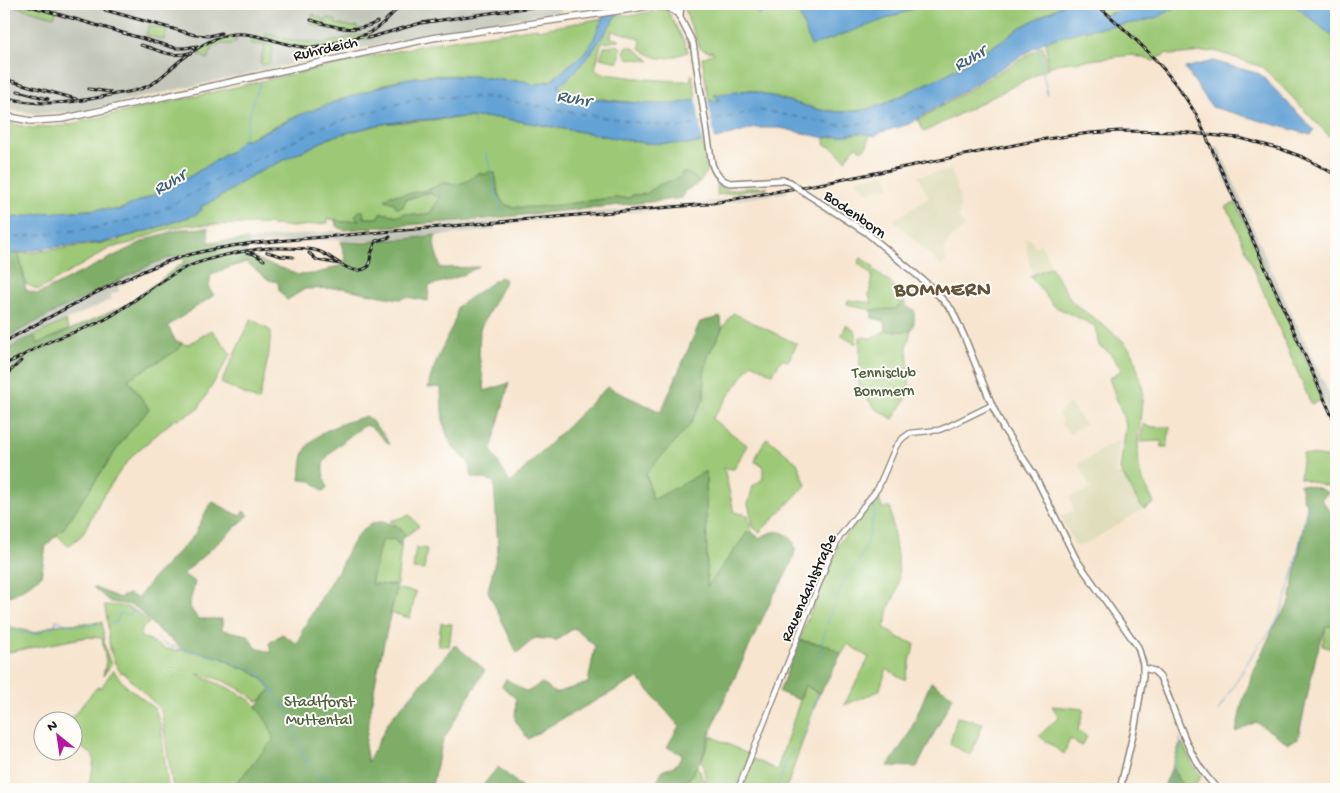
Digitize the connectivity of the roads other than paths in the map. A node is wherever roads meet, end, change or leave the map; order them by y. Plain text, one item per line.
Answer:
1 (654, 4) edge
2 (673, 4) edge
3 (681, 4) edge
4 (679, 15) junction
5 (4, 116) edge
6 (992, 405) junction
7 (1144, 668) junction
8 (738, 789) edge
9 (1120, 789) edge
10 (1218, 789) edge

1 - 4 main road
1 - 5 main road, Ruhrdeich
2 - 4 main road
3 - 4 main road
4 - 6 main road, Bodenborn, bridge
6 - 7 main road, Bodenborn
6 - 8 street, Rauendahlstraße
7 - 9 main road
7 - 10 main road

